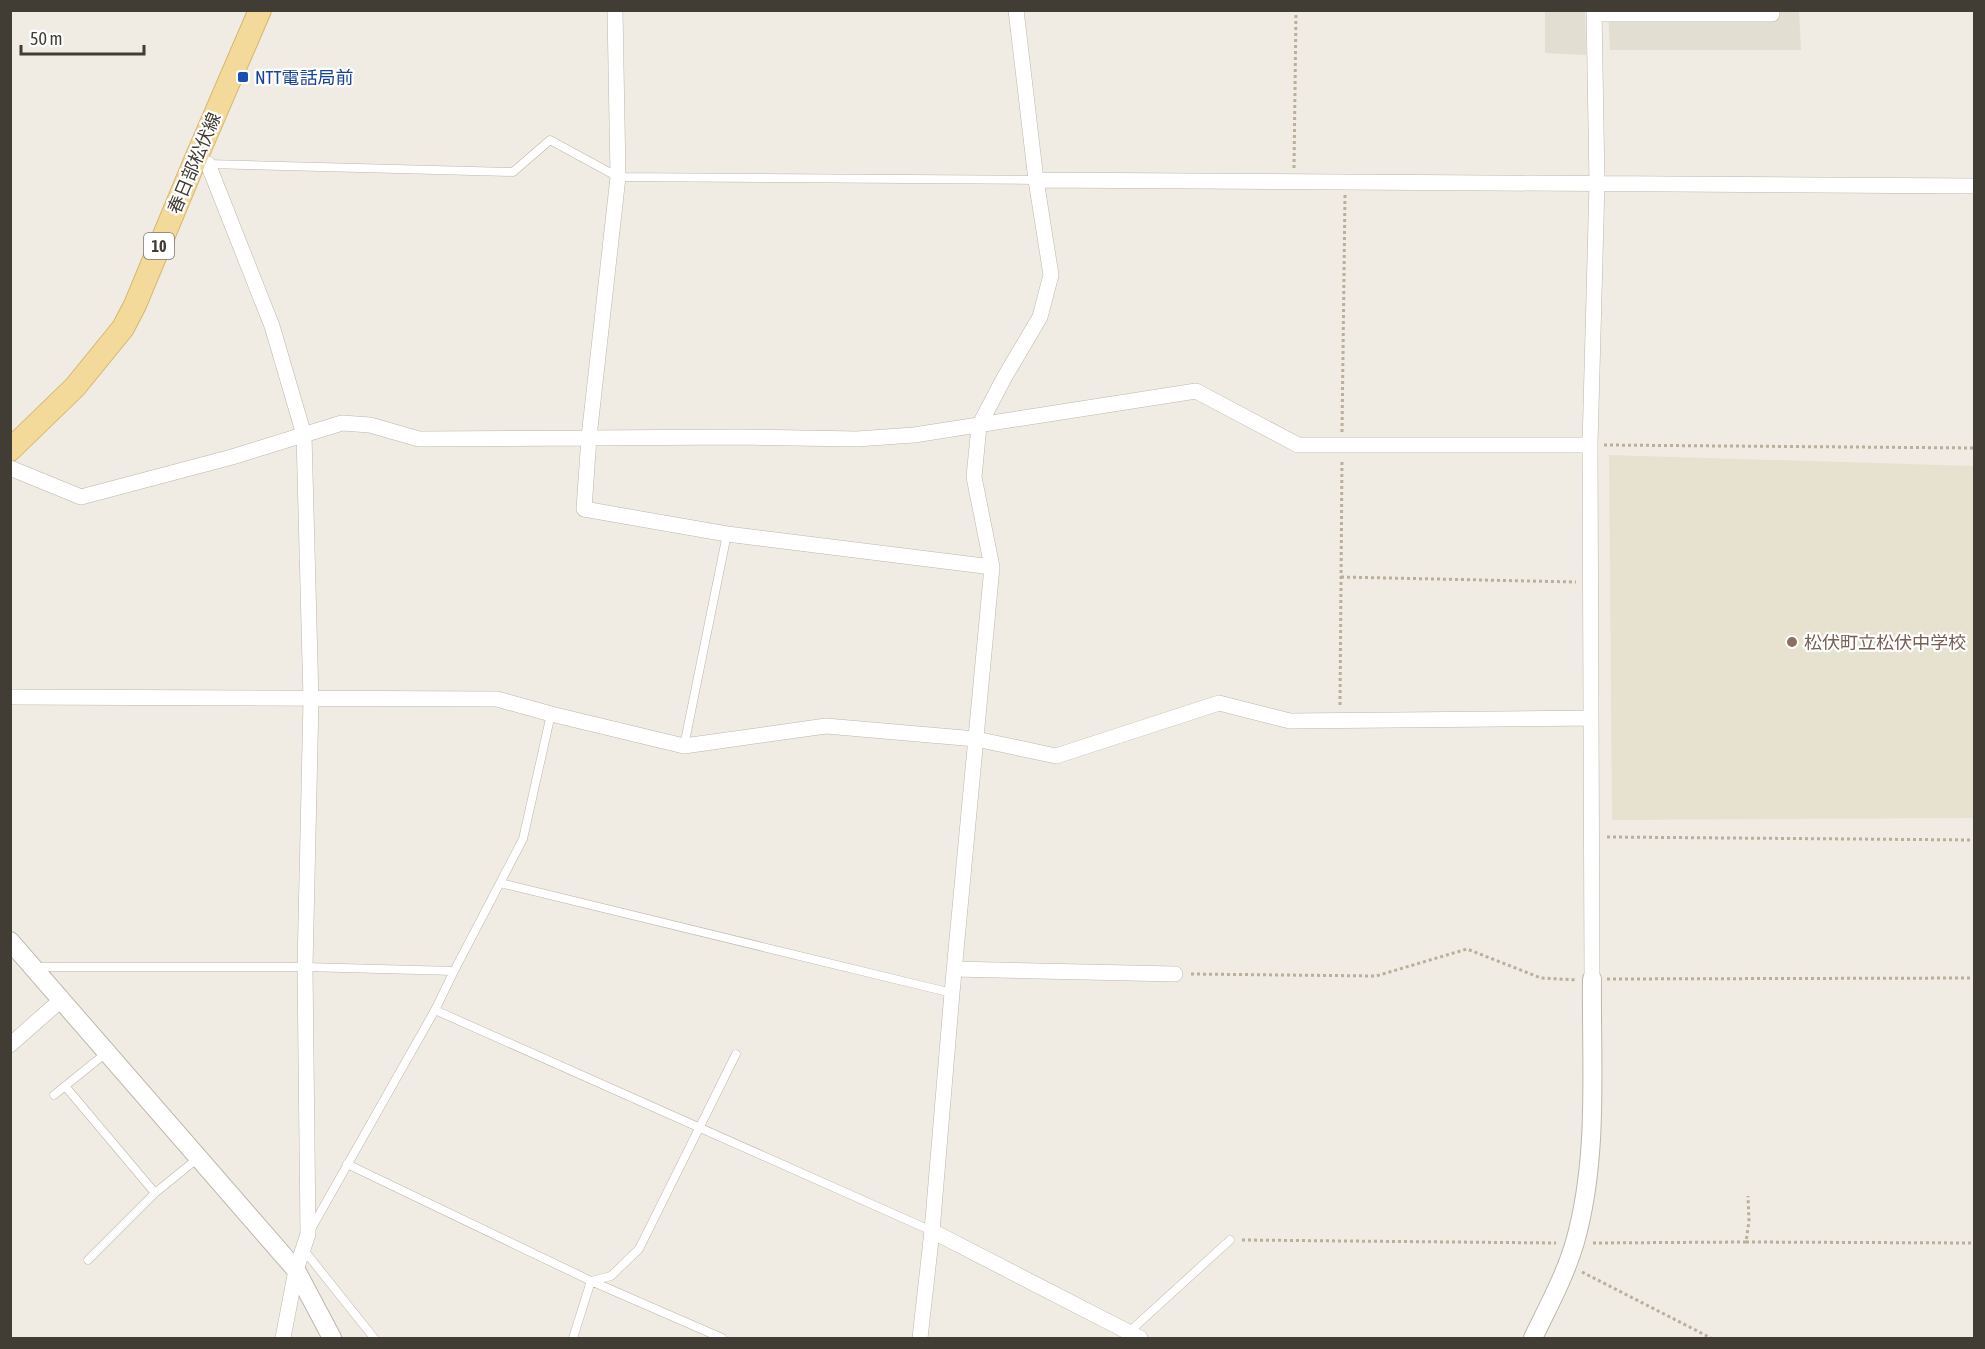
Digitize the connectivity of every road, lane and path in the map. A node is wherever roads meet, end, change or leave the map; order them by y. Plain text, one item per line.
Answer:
1 (260, 10) edge
2 (615, 10) edge
3 (1016, 10) edge
4 (1296, 10) edge
5 (1772, 10) edge
6 (1594, 12) edge
7 (201, 164) junction
8 (618, 177) junction
9 (1036, 180) junction
10 (1293, 181) junction
11 (1597, 183) junction
12 (1974, 186) edge
13 (979, 426) junction
14 (304, 435) junction
15 (589, 437) junction
16 (1590, 445) junction
17 (1974, 448) edge
18 (10, 450) edge
19 (10, 468) edge
20 (726, 534) junction
21 (992, 567) junction
22 (1341, 577) dead end
23 (1590, 582) junction
24 (10, 697) edge
25 (311, 700) junction
26 (551, 714) junction
27 (1591, 718) junction
28 (975, 739) junction
29 (684, 746) junction
30 (1591, 837) junction
31 (1974, 840) edge
32 (500, 883) junction
33 (10, 941) edge
34 (34, 967) junction
35 (305, 967) junction
36 (954, 969) junction
37 (454, 970) junction
38 (1175, 974) joint
39 (1974, 978) edge
40 (1592, 979) junction
41 (952, 993) junction
42 (62, 999) junction
43 (435, 1010) junction
44 (10, 1045) edge
45 (107, 1052) junction
46 (736, 1054) dead end
47 (65, 1086) junction
48 (54, 1095) dead end
49 (699, 1127) junction
50 (198, 1158) junction
51 (347, 1164) junction
52 (155, 1193) junction
53 (1748, 1196) dead end
54 (932, 1231) junction
55 (1230, 1240) joint
56 (305, 1242) junction
57 (1746, 1242) junction
58 (1575, 1243) junction
59 (1974, 1243) edge
60 (88, 1260) dead end
61 (1568, 1264) junction
62 (296, 1270) junction
63 (591, 1281) junction
64 (1134, 1335) edge
65 (282, 1336) edge
66 (332, 1338) edge
67 (374, 1338) edge
68 (573, 1338) edge
69 (722, 1338) edge
70 (920, 1338) edge
71 (1533, 1338) edge
72 (1711, 1338) edge

1 - 7 main road, 春日部松伏線 / 10
2 - 8 street
3 - 9 street
4 - 10 path
5 - 6 street
6 - 11 street
7 - 8 lane
7 - 14 street
7 - 18 main road, 春日部松伏線 / 10
8 - 9 lane
8 - 15 street
9 - 10 street
9 - 13 street
10 - 11 street
11 - 12 street
11 - 16 street
13 - 15 street
13 - 16 street
13 - 21 street
14 - 15 street
14 - 19 street
14 - 25 street
15 - 20 street
16 - 17 path
16 - 23 street
20 - 21 street
20 - 29 lane
21 - 28 street
22 - 23 path
23 - 27 street
24 - 25 street
25 - 26 street
25 - 35 street
26 - 29 street
26 - 32 lane
27 - 28 street
27 - 30 street
28 - 29 street
28 - 36 street
30 - 31 path
30 - 40 street
32 - 37 lane
32 - 41 lane
33 - 34 street
34 - 35 lane
34 - 42 street
35 - 37 lane
35 - 56 street
36 - 38 street
36 - 41 street
37 - 43 lane
38 - 40 path
39 - 40 path
40 - 58 street
41 - 54 street
42 - 44 street
42 - 45 street
43 - 49 lane
43 - 51 lane
45 - 47 lane
45 - 50 street
46 - 49 lane
47 - 48 lane
47 - 52 lane
49 - 54 lane
49 - 63 lane
50 - 52 lane
50 - 62 street
51 - 56 lane
51 - 63 lane
52 - 60 lane
53 - 57 path
54 - 64 street
54 - 70 street
55 - 58 path
55 - 64 lane
56 - 62 street
56 - 67 lane
57 - 58 path
57 - 59 path
58 - 61 street
61 - 71 street
61 - 72 path
62 - 65 street
62 - 66 street
63 - 68 lane
63 - 69 lane

